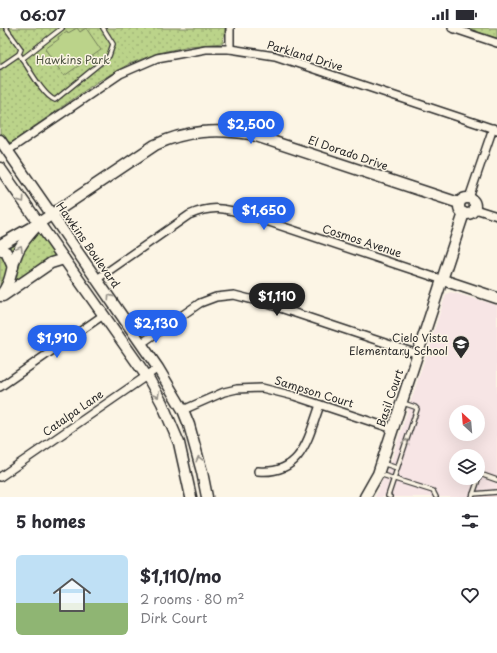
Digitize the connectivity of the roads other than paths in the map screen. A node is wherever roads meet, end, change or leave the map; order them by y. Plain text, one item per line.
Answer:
1 (6, 28) edge
2 (62, 28) edge
3 (103, 28) edge
4 (230, 28) edge
5 (452, 28) edge
6 (497, 43) edge
7 (230, 49) junction
8 (19, 54) junction
9 (22, 59) junction
10 (0, 67) edge
11 (495, 129) edge
12 (0, 140) edge
13 (7, 151) junction
14 (0, 168) edge
15 (469, 198) junction
16 (459, 203) junction
17 (475, 209) junction
18 (464, 213) junction
19 (52, 214) junction
20 (497, 216) edge
21 (39, 223) junction
22 (0, 245) edge
23 (0, 250) edge
24 (64, 260) junction
25 (13, 267) junction
26 (97, 279) junction
27 (443, 280) junction
28 (0, 297) edge
29 (497, 298) edge
30 (102, 316) junction
31 (142, 343) junction
32 (418, 354) junction
33 (158, 368) junction
34 (146, 376) junction
35 (0, 387) edge
36 (401, 403) junction
37 (320, 405) junction
38 (183, 410) junction
39 (393, 429) junction
40 (381, 463) junction
41 (397, 468) junction
42 (258, 471) dead end
43 (378, 474) junction
44 (0, 477) edge
45 (393, 479) junction
46 (497, 480) edge
47 (497, 492) edge
48 (472, 495) edge
49 (191, 497) edge
50 (207, 497) edge
51 (365, 497) edge
52 (390, 497) edge
53 (436, 497) edge

1 - 8 lane
2 - 9 lane
3 - 9 lane
4 - 7 street
5 - 6 street
7 - 11 street, Parkland Drive
7 - 13 street, Parkland Drive
8 - 9 lane
8 - 10 lane
11 - 15 street
12 - 13 main road, Hawkins Boulevard
13 - 19 main road, Hawkins Boulevard
14 -> 21 main road
15 - 16 main road
15 - 17 main road
16 - 18 main road
16 - 19 main road, El Dorado Drive
17 - 18 main road
17 - 20 street
18 - 27 main road, Basil Court
19 - 21 main road, El Dorado Drive
19 - 26 main road, Hawkins Boulevard
21 - 22 main road
21 - 24 main road
25 -> 21 main road
23 - 25 main road
24 - 28 main road
24 - 30 main road
25 - 28 main road
26 - 27 street, Cosmos Avenue
31 -> 26 main road, Hawkins Boulevard
27 - 29 main road, Cosmos Avenue
27 - 32 main road, Basil Court
30 - 34 main road
30 - 35 street
31 - 32 street
31 - 33 main road, Hawkins Boulevard
32 - 36 main road, Basil Court
33 - 34 street, Catalpa Lane
33 - 38 main road, Hawkins Boulevard
34 - 44 street, Catalpa Lane
34 -> 49 main road
36 - 39 main road, Basil Court
41 -> 36 lane
37 - 38 street, Sampson Court
37 - 39 street, Sampson Court
37 - 42 street
50 -> 38 main road, Hawkins Boulevard
39 - 40 main road, Basil Court
40 - 41 lane
40 - 43 main road, Basil Court
41 - 45 lane
43 - 45 lane
43 - 51 main road, Basil Court
45 - 52 lane
45 - 53 lane
46 - 48 lane
47 - 48 lane

